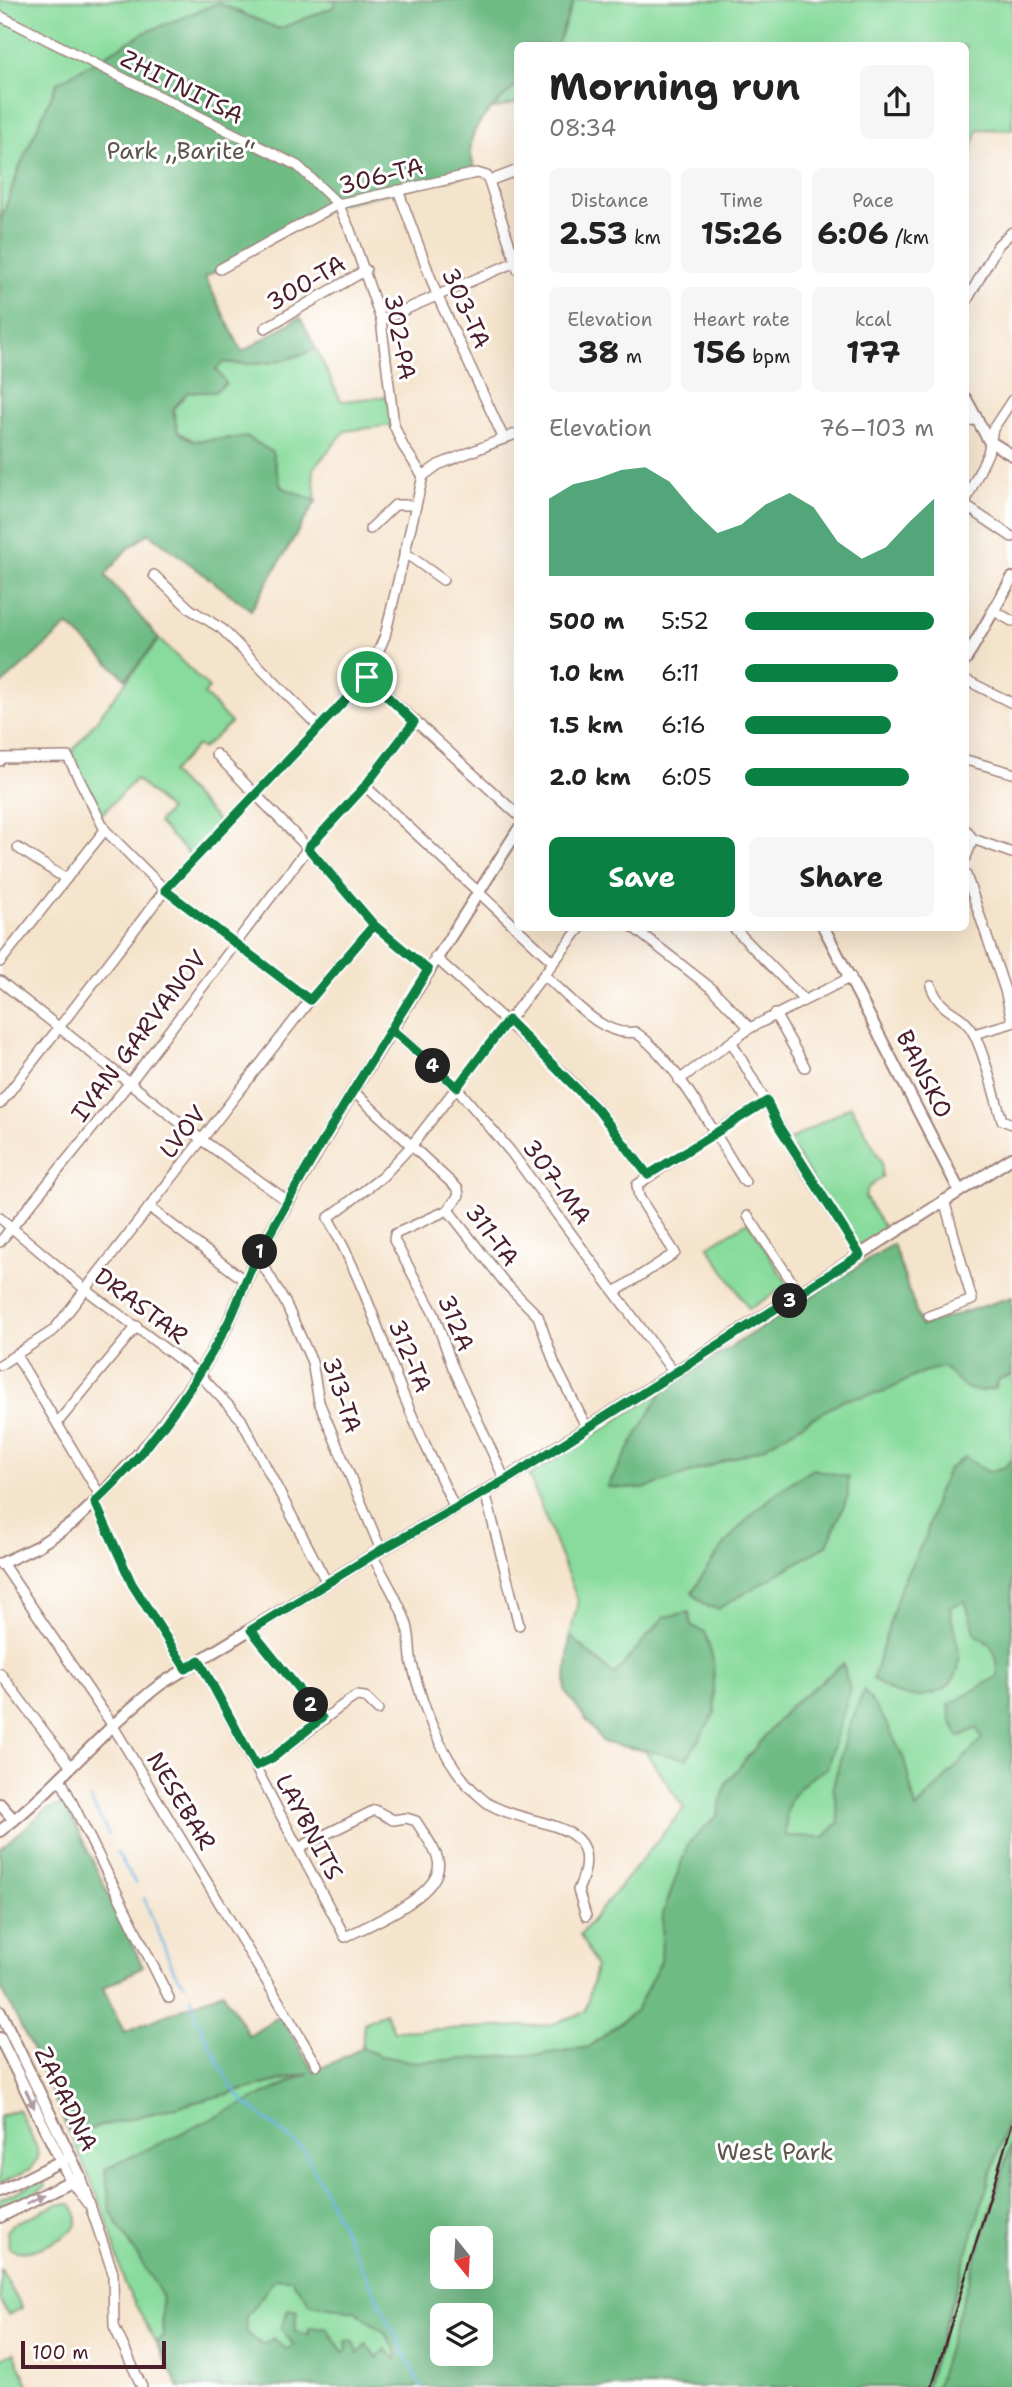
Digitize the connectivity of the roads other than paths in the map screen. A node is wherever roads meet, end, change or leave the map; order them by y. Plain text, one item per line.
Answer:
1 (0, 16) edge
2 (514, 172) edge
3 (489, 181) junction
4 (398, 190) junction
5 (338, 204) junction
6 (1012, 232) edge
7 (513, 240) edge
8 (514, 267) edge
9 (220, 269) dead end
10 (366, 270) junction
11 (437, 295) junction
12 (969, 296) edge
13 (381, 320) junction
14 (265, 328) dead end
15 (1012, 400) edge
16 (969, 402) edge
17 (971, 421) edge
18 (514, 435) edge
19 (504, 439) junction
20 (989, 441) junction
21 (1012, 455) edge
22 (423, 475) junction
23 (969, 494) edge
24 (414, 505) junction
25 (969, 510) edge
26 (369, 530) dead end
27 (1012, 537) edge
28 (404, 552) junction
29 (154, 575) dead end
30 (1012, 578) edge
31 (443, 580) dead end
32 (994, 611) junction
33 (1012, 621) edge
34 (969, 654) edge
35 (367, 677) junction
36 (969, 681) edge
37 (1012, 702) edge
38 (414, 722) junction
39 (319, 727) junction
40 (216, 754) dead end
41 (0, 761) edge
42 (969, 761) edge
43 (1012, 774) edge
44 (365, 786) junction
45 (258, 795) junction
46 (514, 810) edge
47 (104, 830) junction
48 (969, 834) edge
49 (514, 836) edge
50 (973, 839) junction
51 (18, 848) dead end
52 (308, 848) junction
53 (969, 849) edge
54 (1012, 853) edge
55 (66, 879) junction
56 (969, 884) edge
57 (165, 890) junction
58 (476, 893) junction
59 (374, 925) junction
60 (514, 927) edge
61 (518, 931) edge
62 (577, 931) edge
63 (638, 931) edge
64 (737, 931) edge
65 (826, 931) edge
66 (233, 944) junction
67 (435, 957) junction
68 (552, 961) junction
69 (0, 962) edge
70 (428, 970) junction
71 (544, 975) junction
72 (851, 977) junction
73 (0, 981) edge
74 (931, 986) dead end
75 (803, 999) junction
76 (310, 1000) junction
77 (775, 1014) junction
78 (508, 1020) junction
79 (1012, 1022) edge
80 (60, 1027) junction
81 (750, 1028) junction
82 (391, 1029) junction
83 (974, 1034) junction
84 (732, 1043) junction
85 (805, 1067) dead end
86 (679, 1080) junction
87 (131, 1081) junction
88 (457, 1087) junction
89 (353, 1091) junction
90 (767, 1101) junction
91 (0, 1104) edge
92 (1012, 1124) edge
93 (713, 1133) junction
94 (202, 1140) junction
95 (412, 1144) junction
96 (1012, 1158) edge
97 (648, 1175) junction
98 (745, 1182) dead end
99 (959, 1190) junction
100 (944, 1199) junction
101 (289, 1202) junction
102 (149, 1207) junction
103 (448, 1210) junction
104 (748, 1216) dead end
105 (0, 1218) edge
106 (12, 1231) junction
107 (0, 1242) edge
108 (257, 1255) junction
109 (860, 1255) junction
110 (244, 1280) junction
111 (85, 1289) junction
112 (615, 1292) junction
113 (800, 1294) junction
114 (929, 1316) dead end
115 (137, 1326) junction
116 (16, 1355) junction
117 (0, 1364) edge
118 (674, 1373) junction
119 (200, 1374) junction
120 (58, 1422) junction
121 (587, 1428) junction
122 (506, 1480) junction
123 (485, 1492) junction
124 (98, 1499) junction
125 (455, 1509) junction
126 (377, 1553) junction
127 (1, 1563) edge
128 (327, 1583) junction
129 (519, 1625) dead end
130 (251, 1630) junction
131 (199, 1660) junction
132 (186, 1669) junction
133 (0, 1673) edge
134 (378, 1710) dead end
135 (322, 1718) junction
136 (113, 1726) junction
137 (256, 1766) junction
138 (71, 1767) junction
139 (60, 1778) junction
140 (0, 1804) edge
141 (14, 1820) junction
142 (0, 1831) edge
143 (298, 1848) junction
144 (586, 1916) dead end
145 (169, 1998) dead end
146 (0, 2011) edge
147 (0, 2038) edge
148 (317, 2065) dead end
149 (65, 2158) junction
150 (75, 2178) junction
151 (0, 2192) edge
152 (0, 2217) edge
153 (142, 2387) edge

1 - 5 street, ZHITNITSA
2 - 3 street, 306-ТА
3 - 4 street, 306-ТА
3 - 7 street
4 - 5 street, 306-ТА
4 - 11 street, 303-ТА
5 - 9 street, 306-ТА
5 - 10 street, 302-РА
6 - 12 street
8 - 11 street
10 - 13 street, 302-РА
10 - 14 street, 300-ТА
11 - 13 street
11 - 19 street, 303-ТА
13 - 22 street, 302-РА
15 - 20 street
16 - 17 street
17 - 20 street
18 - 19 street
19 - 22 street
20 - 21 street
20 - 23 street
22 - 24 street
24 - 26 street
24 - 28 street
25 - 27 street
28 - 31 street
28 - 35 street
29 - 39 street
30 - 32 street
32 - 33 street
32 - 34 street
35 - 38 street
35 - 39 street
36 - 37 street
38 - 44 street, IVAN GARVANOV
38 - 46 street
39 - 45 street
40 - 45 street
41 - 47 street
42 - 43 street
44 - 52 street, IVAN GARVANOV
44 - 58 street
45 - 52 street
45 - 57 street
47 - 55 street
47 - 57 street
48 - 50 street
49 - 58 street
50 - 53 street
50 - 54 street
51 - 55 street
52 - 59 street
52 - 66 street, IVAN GARVANOV
55 - 69 street
56 - 79 street
57 - 66 street
57 - 80 street
58 - 60 street
58 - 67 street
59 - 70 street
59 - 76 street, LVOV
61 - 68 street
62 - 68 street
63 - 81 street
64 - 75 street
65 - 72 street, BANSKO
66 - 76 street
66 - 87 street, IVAN GARVANOV
67 - 70 street
67 - 78 street
68 - 71 street
70 - 82 street
71 - 78 street
71 - 86 street
72 - 75 street
72 - 99 street, BANSKO
73 - 80 street
74 - 83 street
75 - 77 street
76 - 94 street, LVOV
77 - 81 street
77 - 85 street
78 - 88 street
78 - 97 street
79 - 83 street
80 - 87 street
80 - 91 street
81 - 84 street
82 - 88 street, 307-МА
82 - 89 street
83 - 92 street
84 - 86 street
84 - 90 street
86 - 93 street
87 - 94 street
87 - 106 street, IVAN GARVANOV
88 - 95 street
88 - 112 street, 307-МА
89 - 95 street, 311-ТА
89 - 101 street
90 - 93 street
90 - 109 street
93 - 97 street
93 - 98 street
94 - 101 street
94 - 102 street, LVOV
95 - 103 street, 311-ТА
95 - 125 street, 312-ТА
96 - 99 street
97 - 112 street
99 - 100 street
100 - 109 street
100 - 114 street
101 - 108 street
102 - 110 street
102 - 111 street, LVOV
103 - 121 street, 311-ТА
103 - 122 street, 312А
104 - 113 street
105 - 106 street, DRASTAR
106 - 107 street, IVAN GARVANOV
106 - 111 street, DRASTAR
108 - 110 street
108 - 126 street, 313-ТА
109 - 113 street
110 - 119 street
111 - 115 street, DRASTAR
111 - 116 street, LVOV
112 - 118 street, 307-МА
113 - 118 street
115 - 119 street, DRASTAR
115 - 120 street
116 - 117 street, LVOV
116 - 120 street
118 - 121 street
119 - 124 street
119 - 128 street, DRASTAR
120 - 124 street
121 - 122 street
122 - 123 street
123 - 125 street
123 - 129 street
124 - 127 street
124 - 132 street
125 - 126 street
126 - 128 street
126 - 144 street, 313-ТА
127 - 136 street, NESEBAR
128 - 130 street
130 - 131 street
130 - 135 street
131 - 132 street
131 - 137 street, LAYBNITS
132 - 136 street
133 - 138 street
134 - 135 street
135 - 137 street
136 - 138 street
136 - 148 street, NESEBAR
137 - 143 street, LAYBNITS
138 - 139 street
139 - 141 street
139 - 145 street
140 - 141 street
141 - 142 street
143 - 143 street, LAYBNITS
146 - 149 street, ZAPADNA
147 -> 149 street, ZAPADNA
149 - 150 street, ZAPADNA
149 - 151 street
152 -> 150 street
150 - 153 street, ZAPADNA

